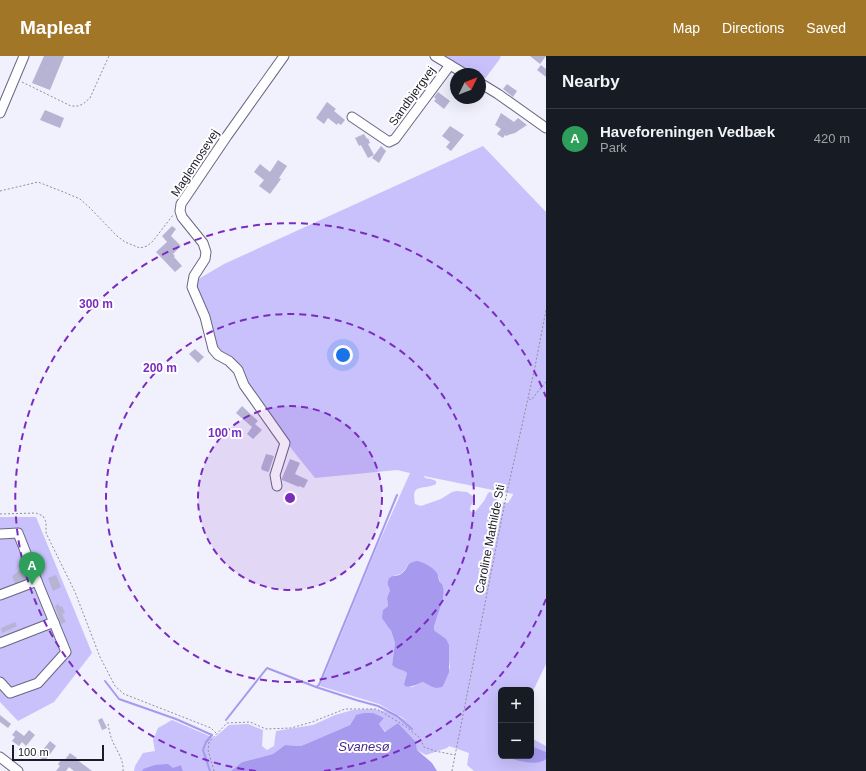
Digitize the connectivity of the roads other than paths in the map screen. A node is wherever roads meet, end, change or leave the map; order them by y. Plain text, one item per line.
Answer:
1 (24, 56) edge
2 (284, 56) edge
3 (435, 56) edge
4 (450, 65) junction
5 (455, 68) edge
6 (486, 87) edge
7 (0, 113) edge
8 (352, 117) dead end
9 (546, 128) edge
10 (277, 486) dead end
11 (0, 534) edge
12 (37, 581) junction
13 (0, 595) edge
14 (54, 622) junction
15 (0, 643) edge
16 (0, 682) edge
17 (0, 757) edge
18 (18, 771) edge

1 - 7 street
2 - 10 street, Maglemosevej
3 - 4 street, Sandbjergvej
4 - 5 street, Sandbjergvej
4 - 8 street, Sandbjergvej
6 - 9 street
11 - 12 street
12 - 13 street
12 - 14 street
14 - 15 street
14 - 16 street
17 - 18 street

